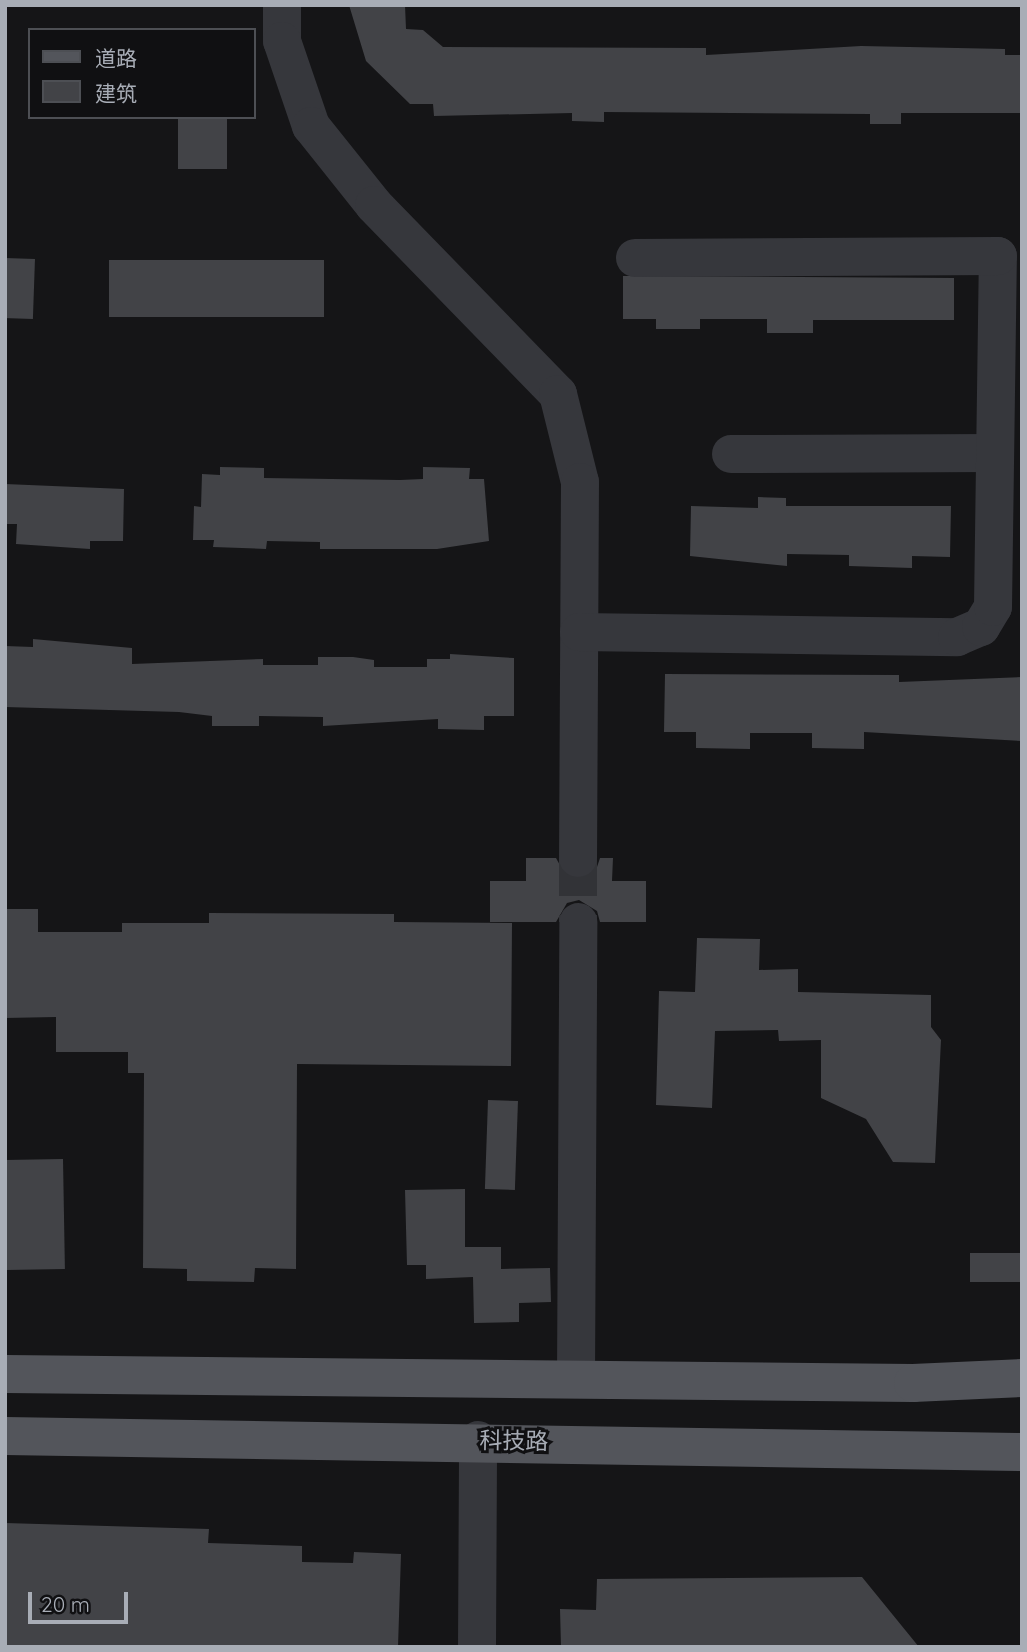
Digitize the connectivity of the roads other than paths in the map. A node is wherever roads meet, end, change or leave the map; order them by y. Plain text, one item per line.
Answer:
1 (282, 5) edge
2 (635, 258) dead end
3 (995, 453) junction
4 (731, 454) dead end
5 (579, 632) junction
6 (578, 858) tunnel mouth
7 (578, 922) tunnel mouth
8 (5, 1374) edge
9 (576, 1377) junction
10 (1022, 1378) edge
11 (5, 1436) edge
12 (478, 1440) junction
13 (1022, 1452) edge
14 (477, 1647) edge

1 - 5 street
2 - 3 street
3 - 4 street
3 - 5 street
5 - 6 street
7 - 9 street
8 - 9 main road
9 - 10 main road
11 - 12 main road, 科技路
12 - 13 main road, 科技路
12 - 14 street

